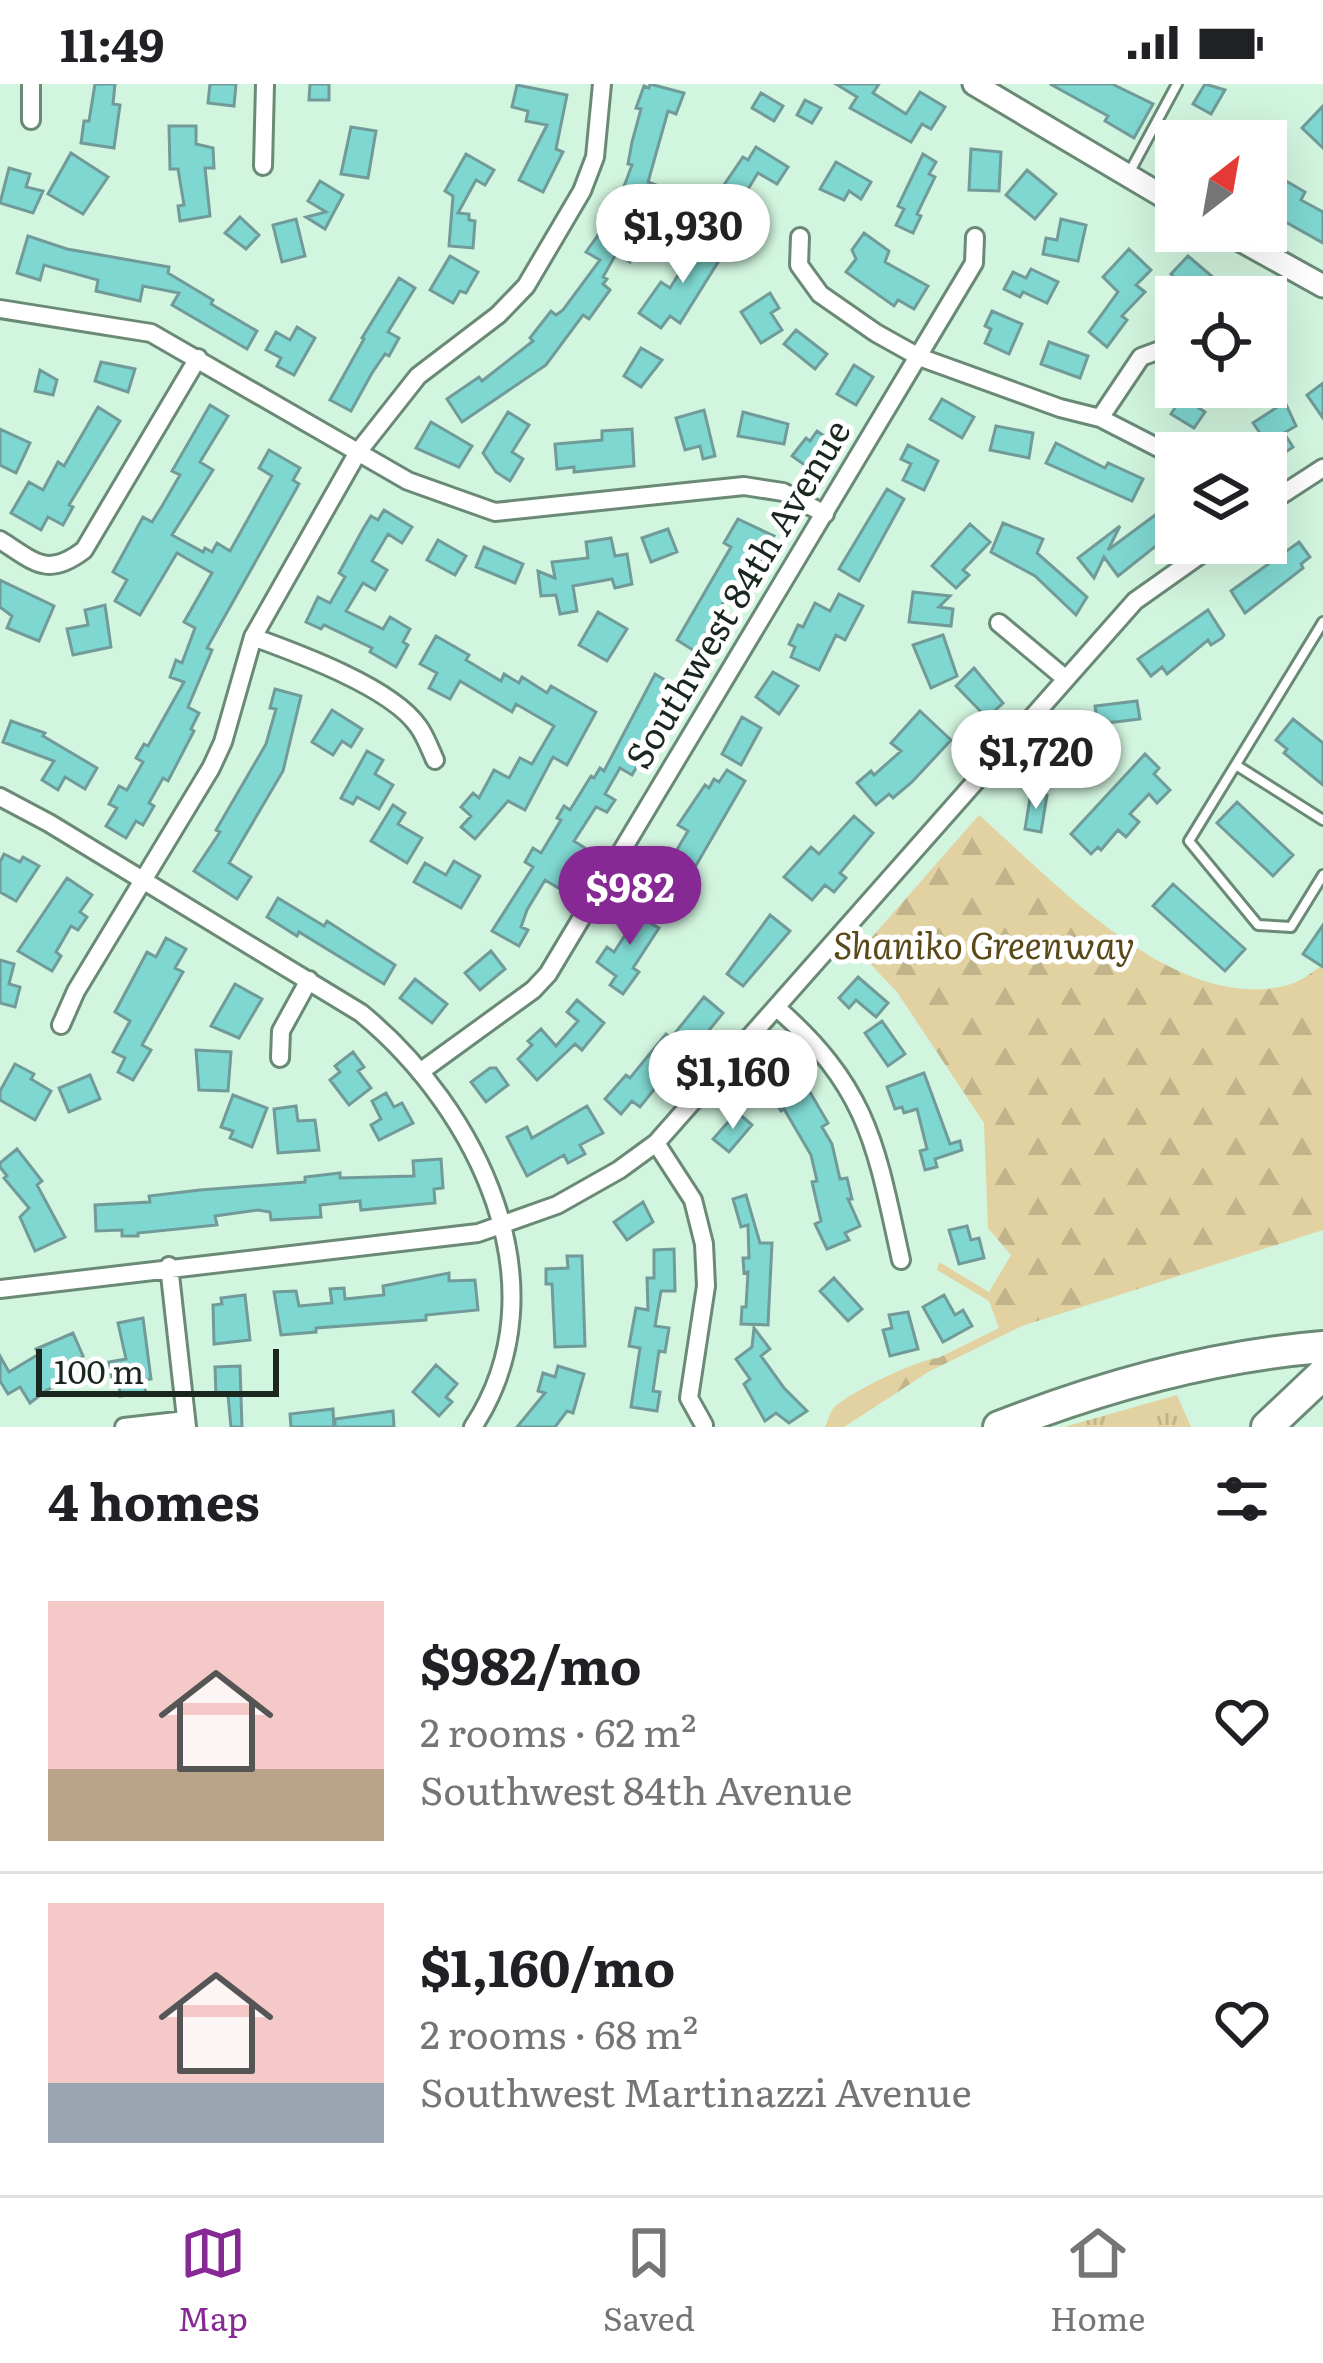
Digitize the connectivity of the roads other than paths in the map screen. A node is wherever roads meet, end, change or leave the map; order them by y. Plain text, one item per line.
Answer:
1 (31, 84) edge
2 (265, 84) edge
3 (602, 84) edge
4 (974, 84) edge
5 (1177, 84) edge
6 (31, 120) dead end
7 (263, 166) dead end
8 (1127, 176) junction
9 (1155, 192) edge
10 (800, 237) dead end
11 (975, 237) dead end
12 (1262, 252) edge
13 (1323, 286) edge
14 (0, 309) edge
15 (1155, 352) edge
16 (920, 357) junction
17 (198, 358) junction
18 (1100, 418) junction
19 (1155, 446) edge
20 (358, 452) junction
21 (1323, 468) edge
22 (1287, 492) edge
23 (825, 514) junction
24 (0, 540) edge
25 (1188, 564) edge
26 (1323, 622) edge
27 (999, 623) dead end
28 (253, 637) junction
29 (1066, 679) junction
30 (435, 760) dead end
31 (1236, 765) junction
32 (0, 797) edge
33 (1323, 820) edge
34 (1323, 875) edge
35 (142, 882) junction
36 (309, 980) junction
37 (777, 1008) junction
38 (61, 1025) dead end
39 (280, 1058) dead end
40 (420, 1072) junction
41 (656, 1143) junction
42 (501, 1227) junction
43 (901, 1260) dead end
44 (169, 1266) junction
45 (0, 1289) edge
46 (1323, 1347) edge
47 (1323, 1374) edge
48 (186, 1424) edge
49 (704, 1425) edge
50 (124, 1427) edge
51 (473, 1427) edge
52 (999, 1427) edge
53 (1267, 1427) edge

1 - 6 street
2 - 7 street
3 - 20 street
4 - 8 street
5 - 8 lane
8 - 9 street
10 - 16 street
11 - 16 street, Southwest 84th Avenue
12 - 13 street
14 - 17 street
15 - 18 street
16 - 18 street
16 - 23 street, Southwest 84th Avenue
17 - 20 street
17 - 24 street
18 - 19 street
20 - 23 street
20 - 28 street
21 - 22 street
23 - 40 street, Southwest 84th Avenue
25 - 29 street
26 - 31 lane
27 - 29 street
28 - 30 street
28 - 35 street
29 - 37 street
31 - 33 lane
31 - 34 lane
32 - 35 street
35 - 36 street
35 - 38 street
36 - 39 street
36 - 40 street
37 - 41 street
37 - 43 street
40 - 42 street
41 - 42 street
41 - 49 street
42 - 44 street
42 - 51 street
44 - 45 street
44 - 48 street
46 - 52 highway
47 - 53 highway
48 - 50 street

